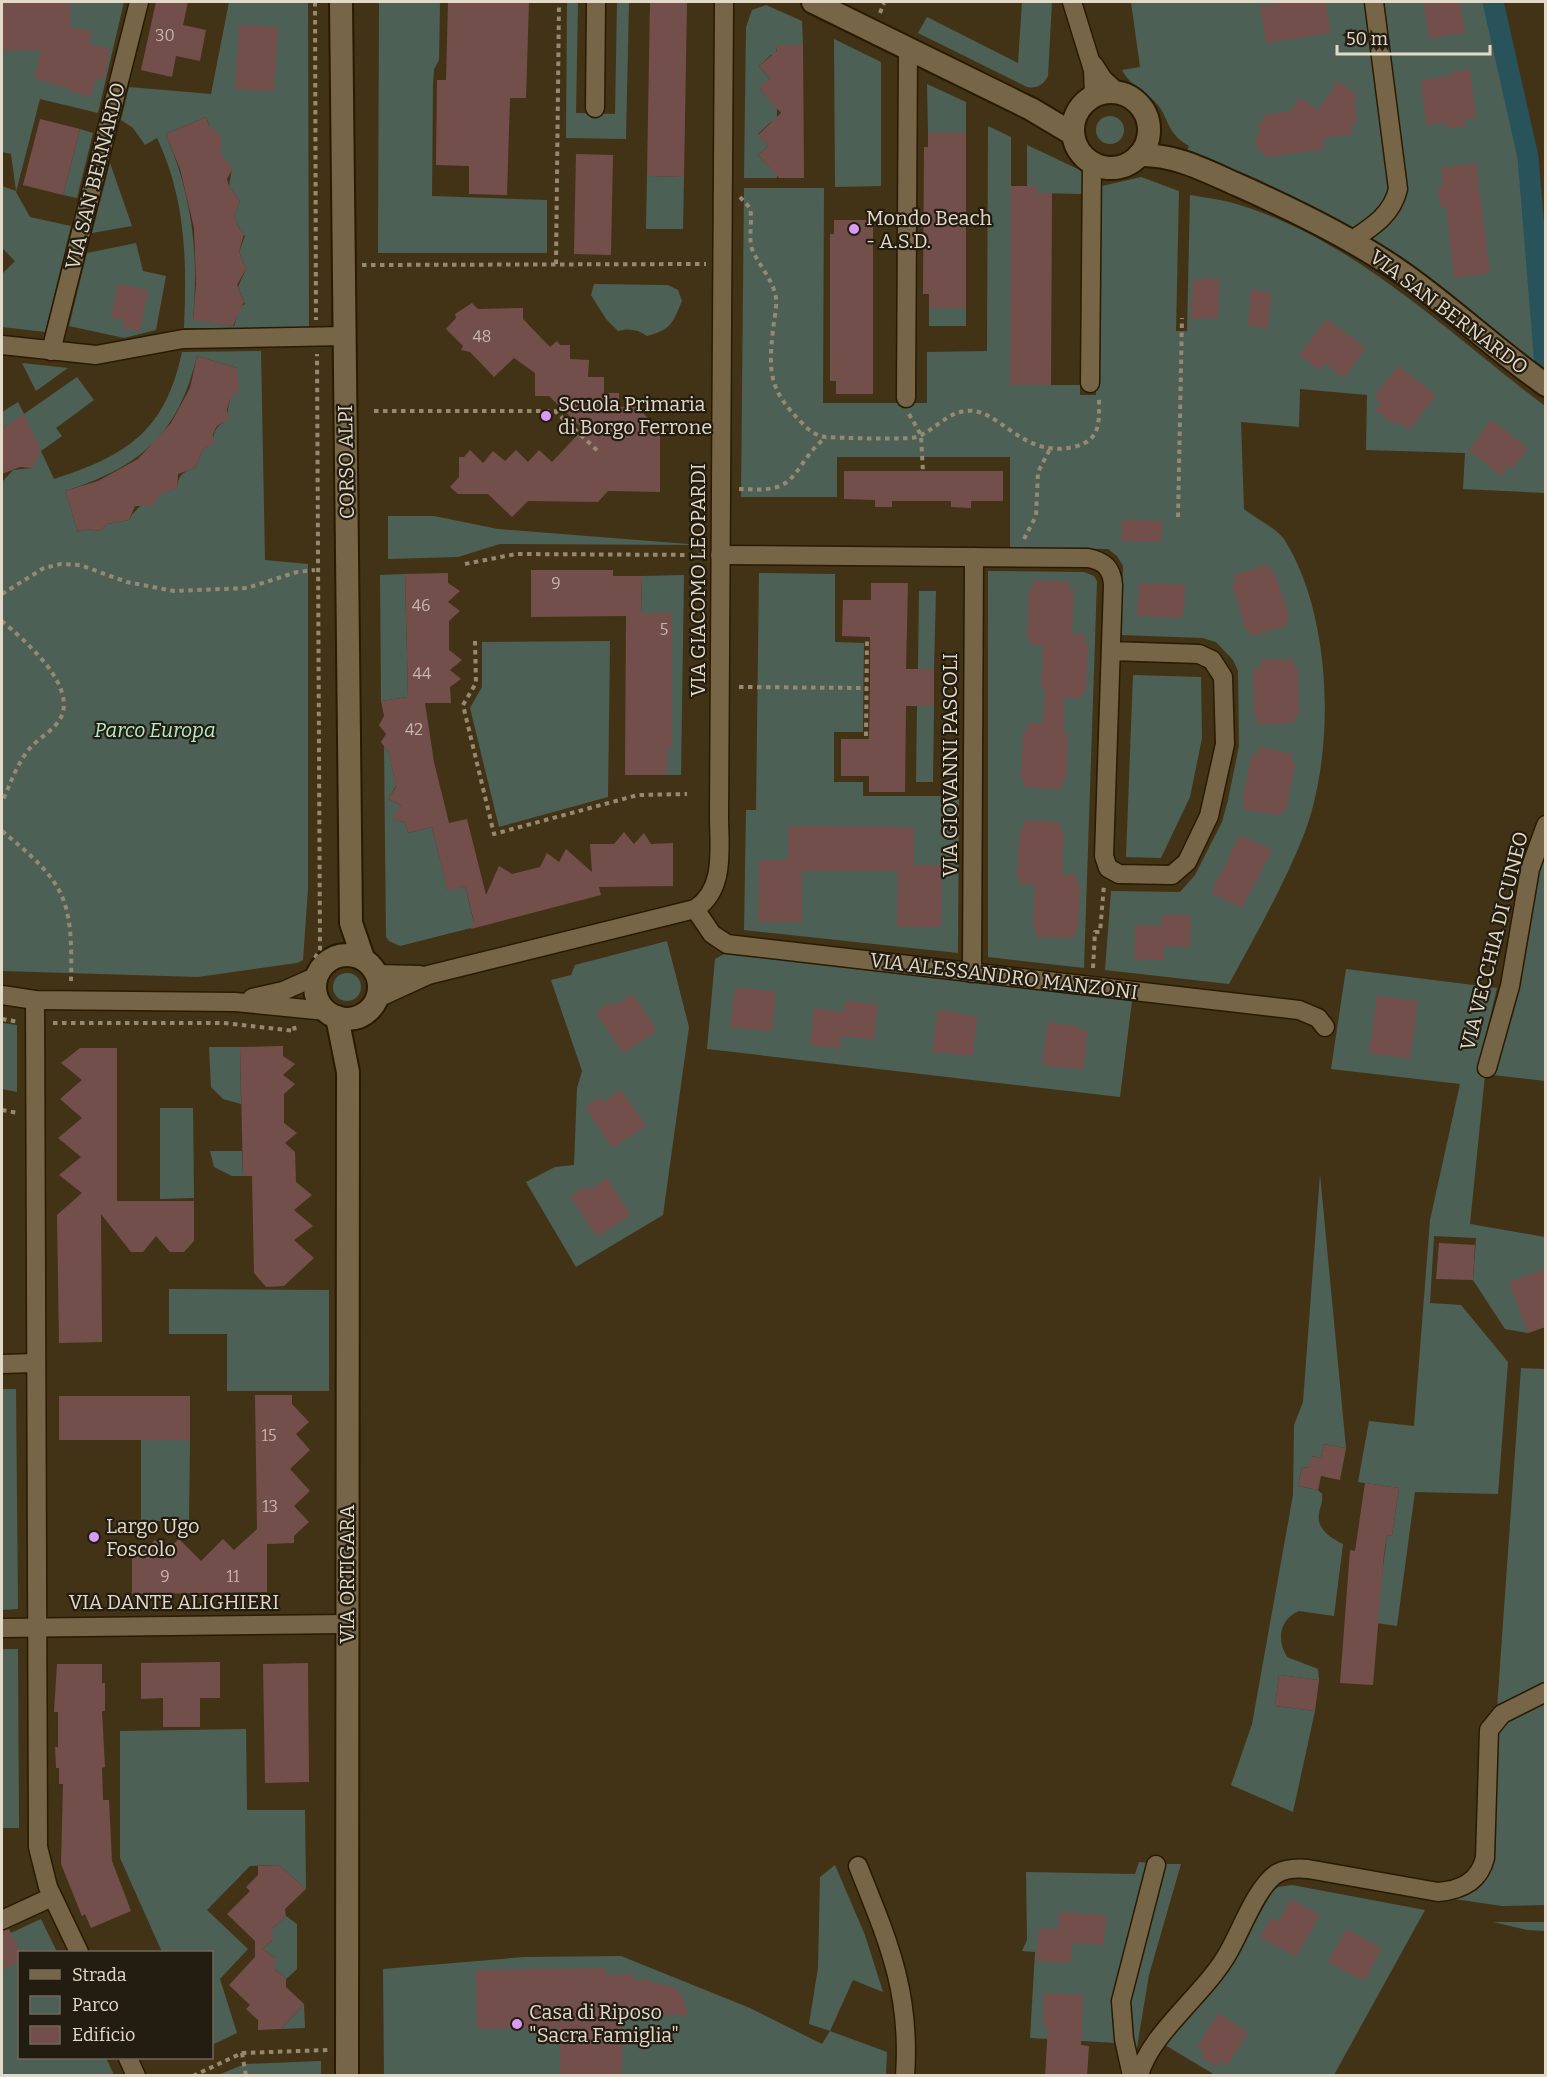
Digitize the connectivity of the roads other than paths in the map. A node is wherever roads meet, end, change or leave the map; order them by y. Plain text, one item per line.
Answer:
1 (139, 2) edge
2 (341, 2) edge
3 (596, 2) edge
4 (724, 2) edge
5 (813, 2) edge
6 (1072, 2) edge
7 (1374, 2) edge
8 (908, 47) junction
9 (1090, 58) junction
10 (1118, 93) junction
11 (1086, 104) junction
12 (595, 108) dead end
13 (1031, 109) junction
14 (1149, 131) junction
15 (1073, 134) junction
16 (1139, 155) junction
17 (1177, 159) junction
18 (1099, 165) junction
19 (1351, 241) junction
20 (345, 336) junction
21 (2, 345) edge
22 (51, 351) junction
23 (1090, 382) dead end
24 (1545, 385) edge
25 (906, 398) road end
26 (720, 555) junction
27 (974, 557) junction
28 (1110, 651) junction
29 (1545, 825) edge
30 (699, 906) junction
31 (351, 923) junction
32 (320, 965) junction
33 (370, 966) junction
34 (972, 973) junction
35 (428, 975) junction
36 (2, 995) edge
37 (378, 998) junction
38 (35, 1000) junction
39 (235, 1002) junction
40 (331, 1014) junction
41 (361, 1016) junction
42 (1325, 1027) dead end
43 (1487, 1068) dead end
44 (348, 1072) junction
45 (36, 1363) junction
46 (2, 1364) edge
47 (347, 1624) junction
48 (37, 1626) junction
49 (2, 1628) edge
50 (1545, 1692) edge
51 (1156, 1865) dead end
52 (858, 1866) dead end
53 (52, 1897) junction
54 (2, 1920) edge
55 (78, 1951) edge
56 (128, 2059) edge
57 (136, 2076) edge
58 (347, 2076) edge
59 (905, 2076) edge
60 (1132, 2076) edge
61 (1139, 2076) edge

1 - 22 street, VIA SAN BERNARDO
2 - 20 street, CORSO ALPI
3 - 12 street
4 - 26 street, VIA GIACOMO LEOPARDI
5 - 8 street
6 - 9 street
7 - 19 street, VIA SAN BERNARDO
8 - 13 street
8 - 25 street
9 - 10 street
9 - 11 street
10 - 11 street
10 - 14 street, VIA SAN BERNARDO
11 - 13 street
11 - 15 street
13 - 15 street
14 - 16 street
14 - 17 street, VIA SAN BERNARDO
15 - 18 street
16 - 17 street, VIA SAN BERNARDO
16 - 18 street, VIA SAN BERNARDO
17 - 19 street, VIA SAN BERNARDO
18 - 23 street
19 - 24 street, VIA SAN BERNARDO
20 - 22 street
20 - 31 street, CORSO ALPI
21 - 22 street
26 - 27 street
26 - 30 street, VIA GIACOMO LEOPARDI
27 - 28 street
27 - 34 street, VIA GIOVANNI PASCOLI
28 - 28 street
29 - 43 street, VIA VECCHIA DI CUNEO
30 - 34 street, VIA ALESSANDRO MANZONI
30 - 35 street
31 - 32 street, CORSO ALPI
31 - 33 street, CORSO ALPI
32 - 33 street
32 - 39 street
32 - 40 street
33 - 35 street
33 - 37 street
34 - 42 street, VIA ALESSANDRO MANZONI
35 - 37 street
36 - 38 street
37 - 41 street
38 - 39 street
38 - 45 street
39 - 40 street
40 - 41 street
40 - 44 street, VIA ORTIGARA
41 - 44 street, VIA ORTIGARA
44 - 47 street, VIA ORTIGARA
45 - 46 street
45 - 48 street
47 - 48 street, VIA DANTE ALIGHIERI
47 - 58 street, VIA ORTIGARA
48 - 49 street, VIA DANTE ALIGHIERI
48 - 53 street
50 - 61 street
51 - 60 street
52 - 59 street
53 - 54 street
53 - 55 street
56 - 57 street

